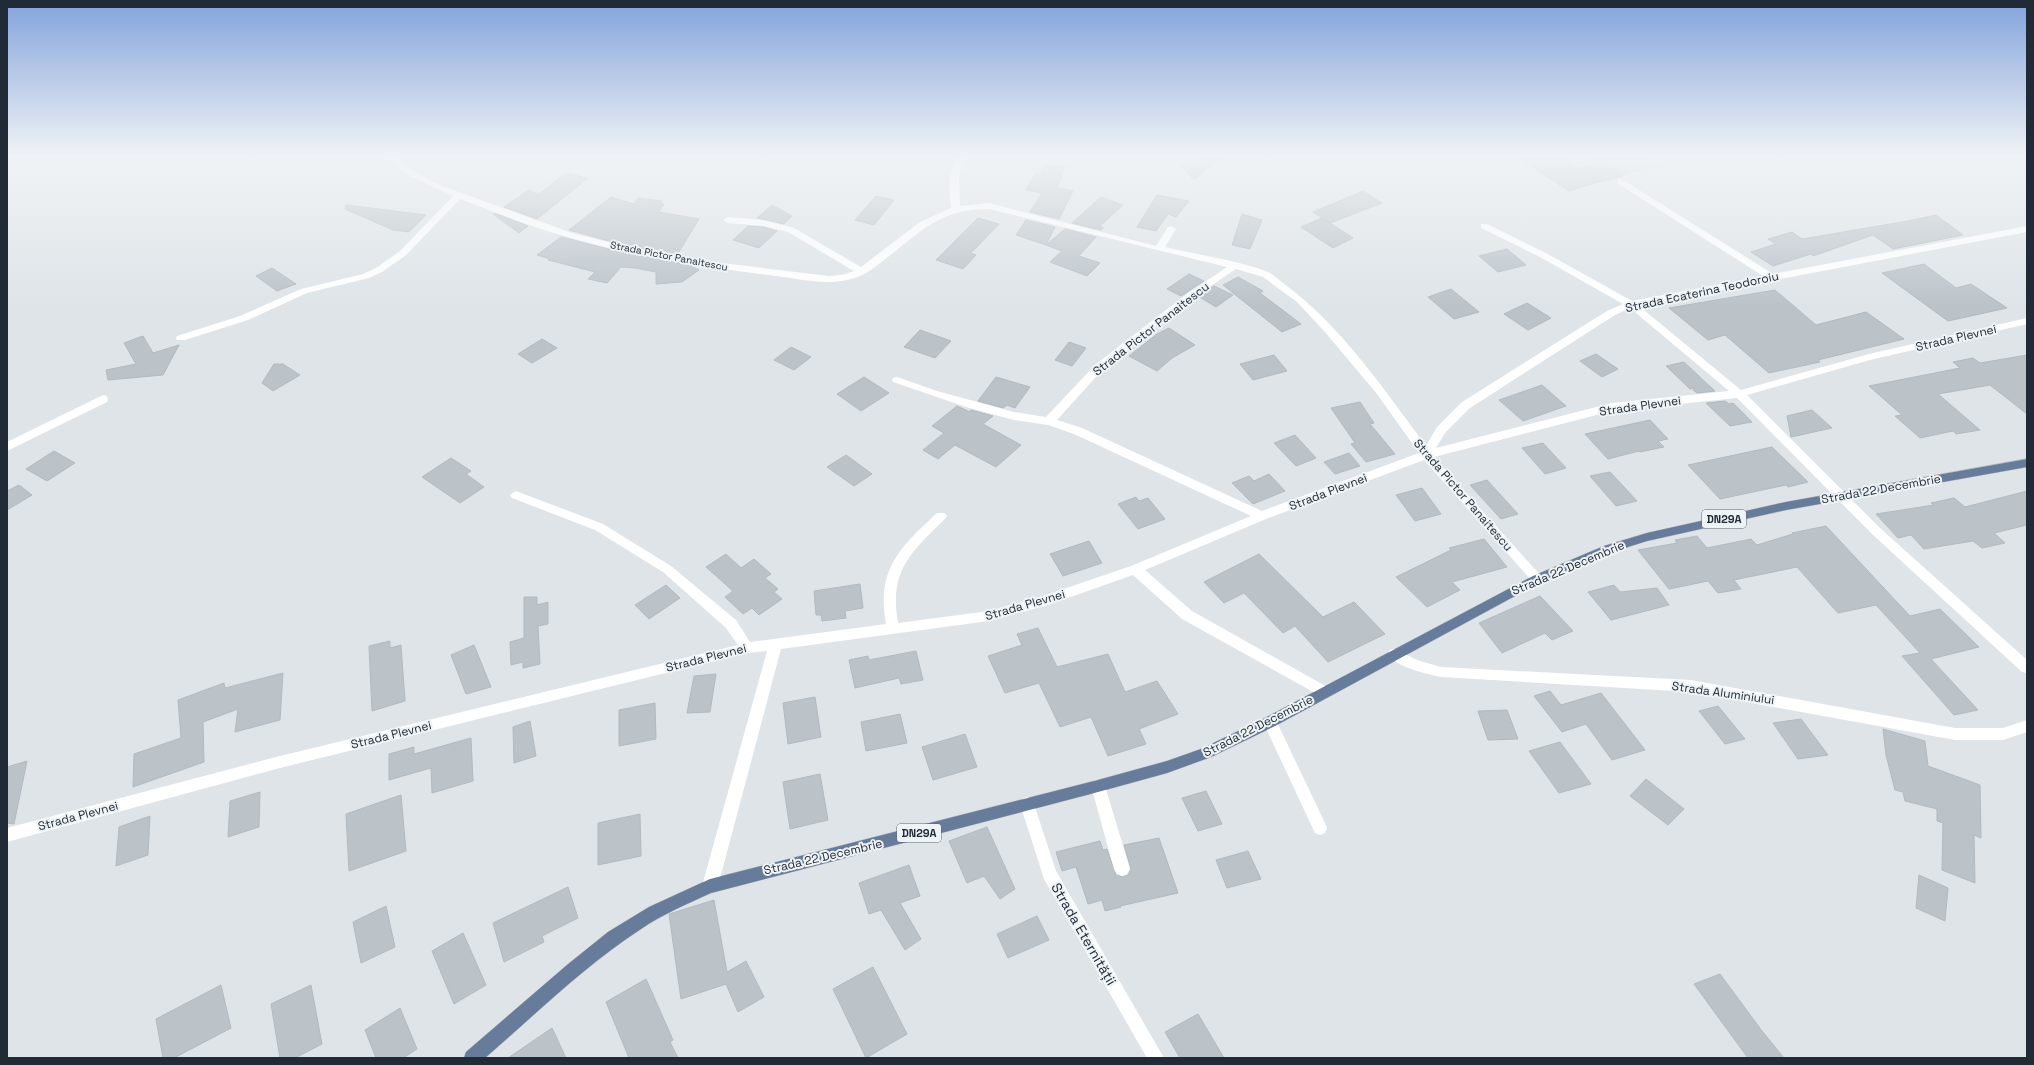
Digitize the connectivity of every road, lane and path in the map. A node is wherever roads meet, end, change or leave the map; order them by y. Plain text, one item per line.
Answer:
1 (448, 207) edge
2 (491, 207) edge
3 (962, 207) edge
4 (992, 207) edge
5 (1660, 207) edge
6 (956, 208) joint
7 (728, 220) dead end
8 (1484, 226) dead end
9 (1171, 229) dead end
10 (2027, 229) edge
11 (1159, 249) junction
12 (1235, 266) junction
13 (861, 271) junction
14 (1772, 278) junction
15 (1631, 304) junction
16 (2027, 322) edge
17 (180, 338) dead end
18 (897, 380) dead end
19 (1739, 394) junction
20 (102, 399) dead end
21 (1049, 421) junction
22 (7, 447) edge
23 (1426, 455) junction
24 (2027, 463) edge
25 (516, 495) dead end
26 (1842, 497) junction
27 (940, 516) dead end
28 (1262, 516) junction
29 (1135, 569) junction
30 (1537, 579) junction
31 (893, 629) junction
32 (776, 643) junction
33 (747, 648) junction
34 (1395, 654) junction
35 (2027, 668) edge
36 (1324, 692) junction
37 (1270, 722) junction
38 (2027, 726) edge
39 (1098, 786) junction
40 (1028, 804) junction
41 (1320, 828) dead end
42 (7, 835) edge
43 (1122, 869) dead end
44 (710, 886) junction
45 (472, 1058) edge
46 (1156, 1058) edge

1 - 17 street
2 - 13 street, Strada Pictor Panaitescu
3 - 6 street, Strada Pictor Panaitescu
4 - 11 street, Strada Pictor Panaitescu
5 - 14 street
6 - 13 street, Strada Pictor Panaitescu
7 - 13 street
8 - 15 street
9 - 11 street
10 - 14 street, Strada Ecaterina Teodoroiu
11 - 12 street, Strada Pictor Panaitescu
12 - 21 street, Strada Pictor Panaitescu
12 - 23 street, Strada Pictor Panaitescu
14 - 15 street, Strada Ecaterina Teodoroiu
15 - 19 street
15 - 23 street, Strada Ecaterina Teodoroiu
16 - 19 street, Strada Plevnei
18 - 21 street
19 - 23 street, Strada Plevnei
19 - 26 street
20 - 22 street
21 - 28 street
23 - 28 street, Strada Plevnei
23 - 30 street, Strada Pictor Panaitescu
24 - 26 main road, Strada 22 Decembrie / DN29A
25 - 33 street
26 - 30 main road, Strada 22 Decembrie / DN29A
26 - 35 street
27 - 31 street
28 - 29 street, Strada Plevnei
29 - 31 street, Strada Plevnei
29 - 36 street
30 - 34 main road, Strada 22 Decembrie / DN29A
31 - 32 street, Strada Plevnei
32 - 33 street, Strada Plevnei
32 - 44 street
33 - 42 street, Strada Plevnei
34 - 36 main road, Strada 22 Decembrie / DN29A
34 - 38 street, Strada Aluminiului
36 - 37 main road, Strada 22 Decembrie / DN29A
37 - 39 main road, Strada 22 Decembrie / DN29A
37 - 41 street
39 - 40 main road, Strada 22 Decembrie / DN29A
39 - 43 street
40 - 44 main road, Strada 22 Decembrie / DN29A
40 - 46 street, Strada Eternității
44 - 45 main road, Strada 22 Decembrie / DN29A

